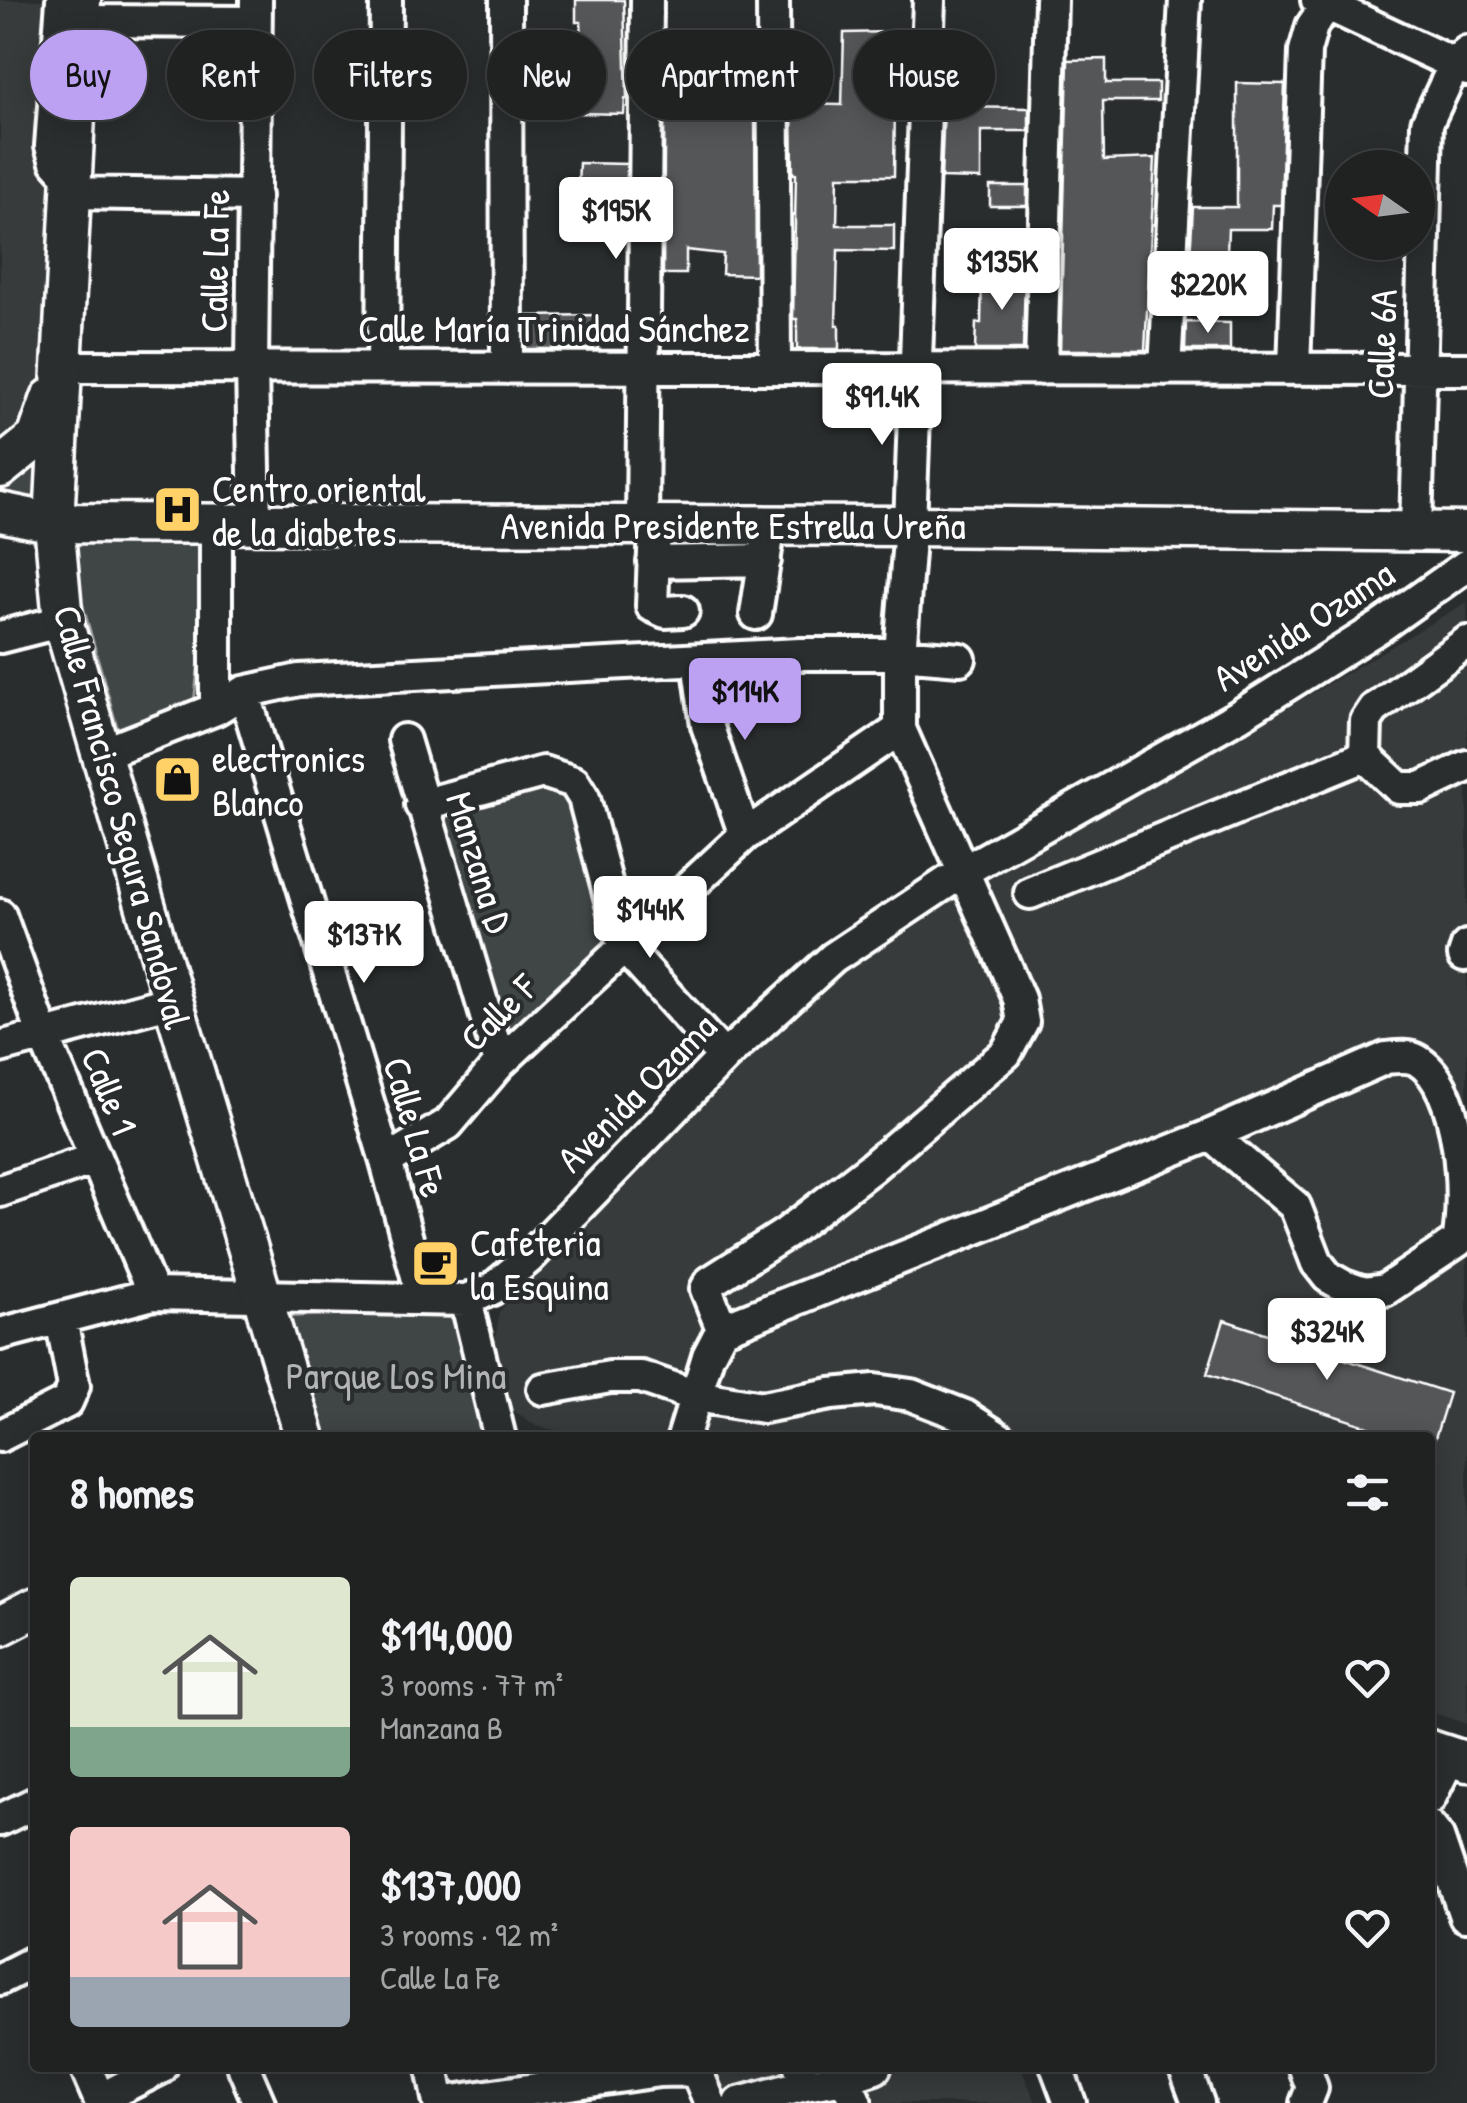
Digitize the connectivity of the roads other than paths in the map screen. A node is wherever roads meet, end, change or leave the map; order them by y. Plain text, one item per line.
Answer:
1 (386, 0) edge
2 (506, 0) edge
3 (647, 0) edge
4 (773, 0) edge
5 (930, 0) edge
6 (1051, 0) edge
7 (1185, 0) edge
8 (1324, 2) edge
9 (74, 7) edge
10 (256, 11) edge
11 (1463, 62) edge
12 (73, 187) junction
13 (255, 196) junction
14 (61, 367) junction
15 (252, 368) junction
16 (383, 368) junction
17 (507, 368) junction
18 (646, 368) junction
19 (775, 368) junction
20 (914, 369) junction
21 (1040, 369) junction
22 (1165, 369) junction
23 (1294, 369) junction
24 (1421, 369) junction
25 (1467, 369) edge
26 (0, 468) edge
27 (0, 512) edge
28 (255, 522) junction
29 (54, 524) junction
30 (216, 524) junction
31 (910, 526) junction
32 (0, 529) edge
33 (1416, 530) junction
34 (1467, 532) edge
35 (650, 538) junction
36 (767, 543) junction
37 (1467, 565) edge
38 (683, 611) dead end
39 (756, 614) dead end
40 (64, 621) junction
41 (0, 637) edge
42 (1467, 642) edge
43 (900, 654) junction
44 (960, 659) dead end
45 (698, 661) junction
46 (244, 692) junction
47 (216, 709) junction
48 (900, 729) junction
49 (404, 740) dead end
50 (101, 754) junction
51 (1364, 756) junction
52 (1467, 766) edge
53 (421, 805) junction
54 (745, 835) junction
55 (964, 871) junction
56 (1030, 893) dead end
57 (0, 915) edge
58 (623, 946) junction
59 (173, 1001) junction
60 (43, 1034) junction
61 (0, 1047) edge
62 (724, 1057) junction
63 (500, 1063) junction
64 (1211, 1134) junction
65 (94, 1159) junction
66 (386, 1161) junction
67 (0, 1191) edge
68 (154, 1294) junction
69 (262, 1296) junction
70 (423, 1298) junction
71 (466, 1300) junction
72 (61, 1319) junction
73 (722, 1329) junction
74 (0, 1334) edge
75 (543, 1388) dead end
76 (696, 1396) junction
77 (303, 1432) edge
78 (499, 1432) edge
79 (685, 1432) edge
80 (990, 1432) edge
81 (0, 1436) edge
82 (30, 1611) edge
83 (0, 1626) edge
84 (1449, 1756) edge
85 (1435, 1787) edge
86 (30, 1805) edge
87 (0, 1820) edge
88 (1435, 1833) edge
89 (1465, 1916) edge
90 (30, 1964) edge
91 (0, 1980) edge
92 (88, 2072) edge
93 (154, 2072) edge
94 (246, 2072) edge
95 (433, 2072) edge
96 (655, 2072) edge
97 (701, 2072) edge
98 (871, 2072) edge
99 (1058, 2072) edge
100 (1186, 2072) edge
101 (1306, 2072) edge
102 (802, 2076) edge
103 (601, 2084) edge
104 (851, 2090) edge
105 (100, 2101) edge
106 (259, 2103) edge
107 (439, 2103) edge
108 (710, 2103) edge
109 (739, 2103) edge
110 (1070, 2103) edge
111 (1198, 2103) edge
112 (1306, 2103) edge

1 - 16 street
2 - 17 street
3 - 18 street
4 - 19 street
5 - 20 street
6 - 21 street
7 - 22 street
8 - 11 street
8 - 23 street
9 - 10 street
9 - 12 main road, Calle Francisco Segura Sandoval
10 - 13 street, Calle La Fe
11 - 24 street, Calle 6A
12 - 13 street
12 - 14 main road, Calle Francisco Segura Sandoval
13 - 15 street, Calle La Fe
14 - 15 street, Calle María Trinidad Sánchez
14 - 26 main road
14 - 29 main road, Calle Francisco Segura Sandoval
15 - 16 street, Calle María Trinidad Sánchez
15 - 28 street, Calle La Fe
16 - 17 street, Calle María Trinidad Sánchez
17 - 18 street, Calle María Trinidad Sánchez
18 - 19 street, Calle María Trinidad Sánchez
18 - 35 street
19 - 20 street, Calle María Trinidad Sánchez
20 - 21 street, Calle María Trinidad Sánchez
20 - 31 street
21 - 22 street, Calle María Trinidad Sánchez
22 - 23 street, Calle María Trinidad Sánchez
23 - 24 street, Calle María Trinidad Sánchez
24 - 25 street, Calle María Trinidad Sánchez
24 - 33 street, Calle 6A
27 - 29 main road, Avenida Presidente Estrella Ureña
28 - 30 main road, Avenida Presidente Estrella Ureña
28 - 35 main road, Avenida Presidente Estrella Ureña
29 - 30 main road, Avenida Presidente Estrella Ureña
29 - 40 main road, Calle Francisco Segura Sandoval
30 - 47 street
31 - 33 main road, Avenida Presidente Estrella Ureña
31 - 36 main road, Avenida Presidente Estrella Ureña
31 - 43 street
32 - 40 main road
33 - 34 main road, Avenida Presidente Estrella Ureña
35 - 36 main road, Avenida Presidente Estrella Ureña
35 - 38 street
36 - 39 street
37 - 55 street, Avenida Ozama
40 - 41 street
40 - 50 main road, Calle Francisco Segura Sandoval
42 - 51 street
43 - 44 street
43 - 45 street
43 - 48 street
45 - 46 street
45 - 54 street
46 - 47 street
46 - 66 street, Calle La Fe
47 - 50 street
48 - 54 street, Calle F
48 - 55 street
49 - 53 street, Manzana D
50 - 59 main road, Calle Francisco Segura Sandoval
51 - 52 street
51 - 56 street
53 - 58 street
53 - 63 street, Manzana D
54 - 58 street, Calle F
55 - 62 street, Avenida Ozama
55 - 73 street
57 - 60 street, Calle 1
58 - 62 street
58 - 63 street, Calle F
59 - 60 street
59 - 69 main road, Calle Francisco Segura Sandoval
60 - 61 street
60 - 65 street, Calle 1
62 - 71 street, Avenida Ozama
63 - 66 street, Calle F
64 - 64 street
64 - 73 street
65 - 67 street
65 - 68 street, Calle 1
66 - 70 street, Calle La Fe
68 - 69 street
68 - 72 street
69 - 70 street
69 - 77 main road, Calle Francisco Segura Sandoval
70 - 71 street
71 - 78 street
72 - 74 street
72 - 81 street
73 - 76 street
75 - 76 street
76 - 79 street
76 - 80 street
82 - 83 main road
84 - 85 street
86 - 87 street
88 - 89 street
90 - 91 street
92 - 105 street
93 - 105 street
94 - 106 street
95 - 107 street
96 - 103 street
97 - 108 street
98 - 104 street
99 - 110 street
100 - 111 street
101 - 112 street
102 - 104 street
102 - 109 street
103 - 107 street

